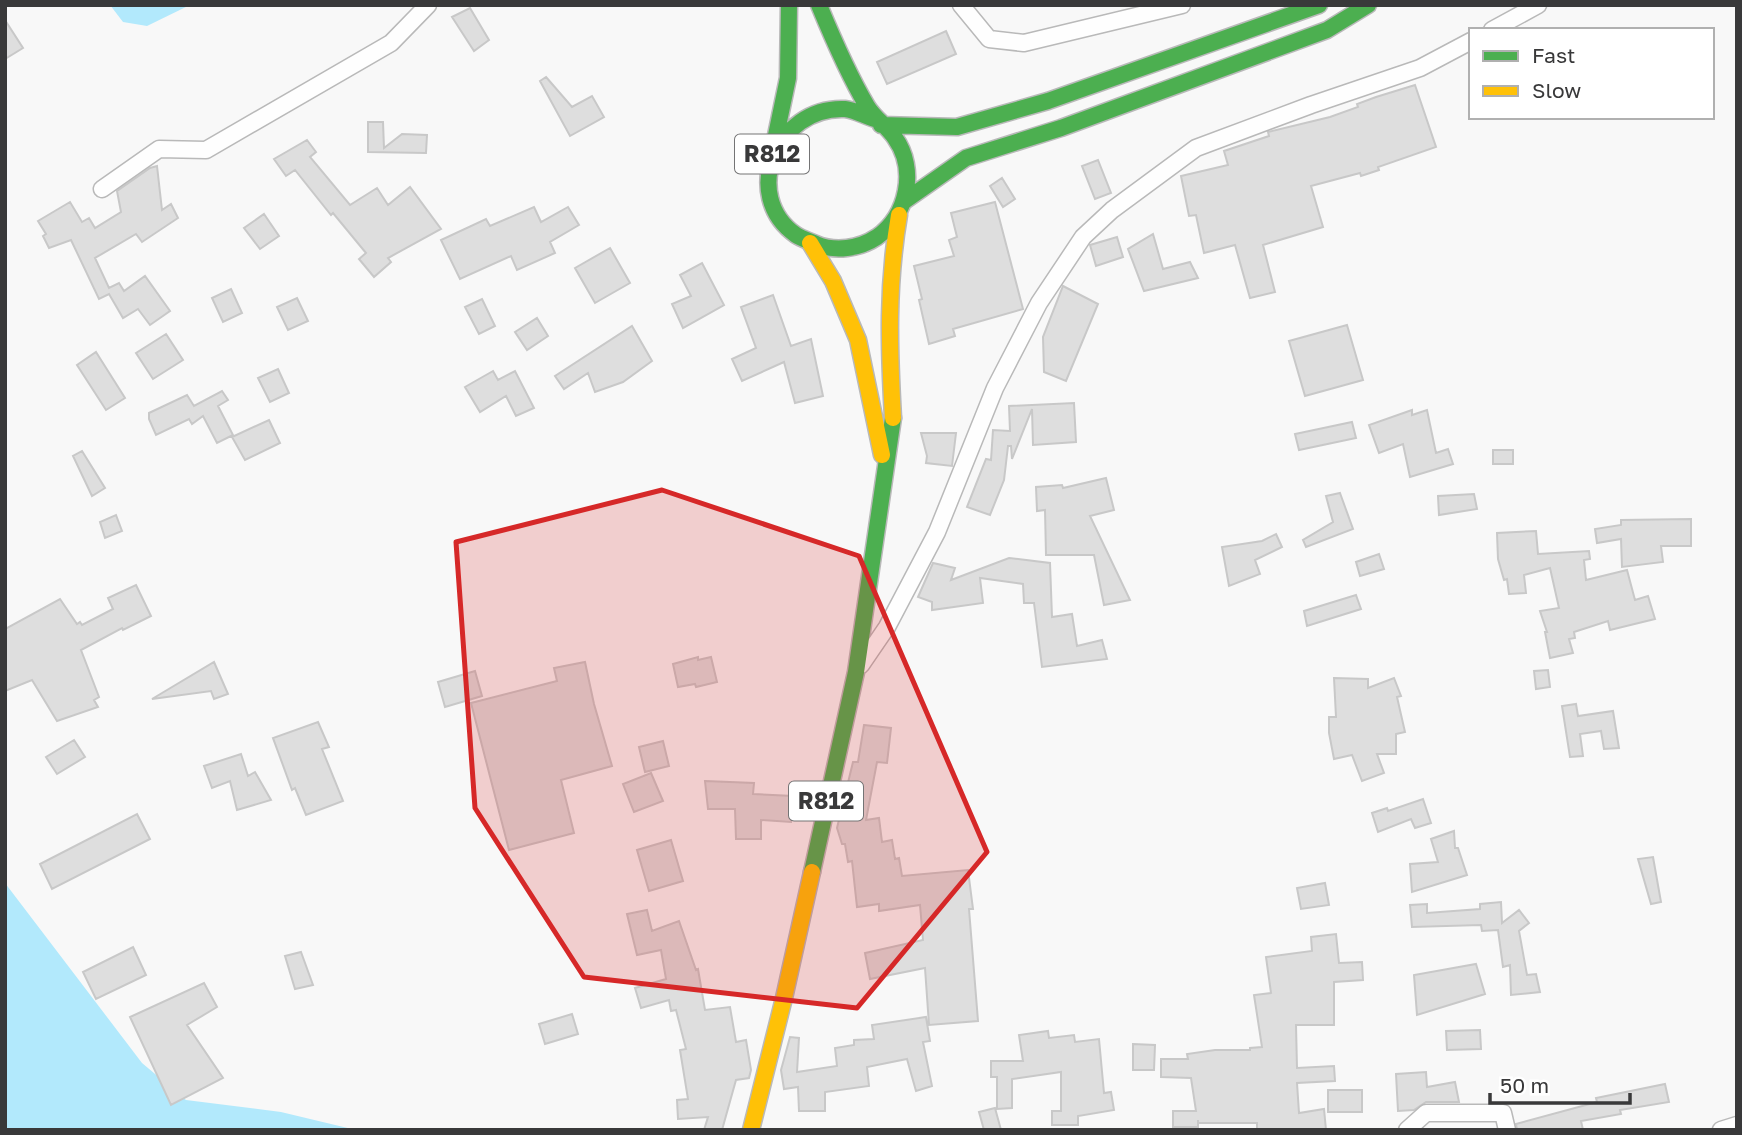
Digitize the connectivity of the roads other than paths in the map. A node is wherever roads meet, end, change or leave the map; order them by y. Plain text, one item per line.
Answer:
1 (428, 5) edge
2 (789, 5) edge
3 (819, 5) edge
4 (961, 5) edge
5 (1182, 5) edge
6 (1319, 5) edge
7 (1368, 5) edge
8 (1538, 5) edge
9 (1496, 28) edge
10 (1469, 42) edge
11 (878, 122) junction
12 (772, 152) junction
13 (102, 189) dead end
14 (901, 208) junction
15 (810, 243) junction
16 (885, 470) junction
17 (856, 672) junction
18 (1737, 1125) edge
19 (751, 1130) edge
20 (1406, 1130) edge
21 (1507, 1130) edge
22 (1721, 1130) edge

1 - 13 street
2 - 12 main road, R812
3 - 11 main road, R812
4 - 5 street
6 - 11 main road
7 - 14 main road
8 - 9 street
10 - 17 street
11 - 12 main road, R812
11 - 14 main road, R812
12 - 15 main road, R812
14 - 15 main road
14 - 16 main road, R812
15 - 16 main road, R812
16 - 17 main road, R812
17 - 19 main road, R812
18 - 22 street
20 - 21 street

